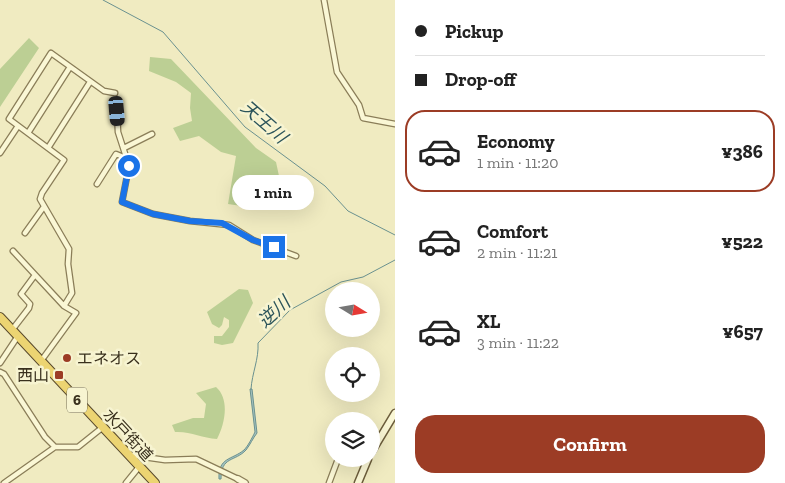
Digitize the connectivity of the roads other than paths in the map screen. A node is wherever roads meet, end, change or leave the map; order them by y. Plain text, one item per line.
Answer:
1 (324, 0) edge
2 (70, 67) junction
3 (90, 82) junction
4 (115, 93) dead end
5 (117, 111) dead end
6 (395, 124) edge
7 (18, 126) junction
8 (28, 133) junction
9 (152, 134) dead end
10 (48, 148) junction
11 (124, 148) junction
12 (0, 153) edge
13 (128, 159) junction
14 (97, 184) dead end
15 (43, 208) junction
16 (25, 233) dead end
17 (14, 250) dead end
18 (296, 256) dead end
19 (36, 274) junction
20 (64, 306) junction
21 (0, 317) edge
22 (15, 333) junction
23 (41, 361) junction
24 (0, 363) edge
25 (0, 372) edge
26 (395, 413) edge
27 (102, 427) junction
28 (380, 436) edge
29 (55, 447) junction
30 (128, 455) junction
31 (139, 466) junction
32 (335, 467) edge
33 (365, 467) edge
34 (238, 479) joint
35 (4, 483) edge
36 (126, 483) edge
37 (155, 483) edge
38 (244, 483) edge
39 (329, 483) edge
40 (358, 483) edge

1 - 6 street
2 - 3 street
2 - 7 street
2 - 8 street
3 - 4 street
3 - 10 street
5 - 11 street
7 - 8 street
7 - 12 street
8 - 10 street
9 - 11 street
10 - 15 street
11 - 13 street
13 - 14 street
13 - 18 street
15 - 16 street
15 - 20 street
17 - 19 street
19 - 20 street
19 - 22 street
20 - 23 street
21 - 22 highway, 水戸街道 / 6
22 - 23 highway, 水戸街道 / 6
22 - 24 street
23 - 27 highway, 水戸街道 / 6
25 - 29 street
26 - 28 main road
27 - 29 street
27 - 30 highway, 水戸街道 / 6
29 - 35 street
30 - 31 highway, 水戸街道 / 6
30 - 34 street
31 - 36 street
31 - 37 highway, 水戸街道 / 6
32 - 39 street
33 - 40 main road
34 - 38 street

